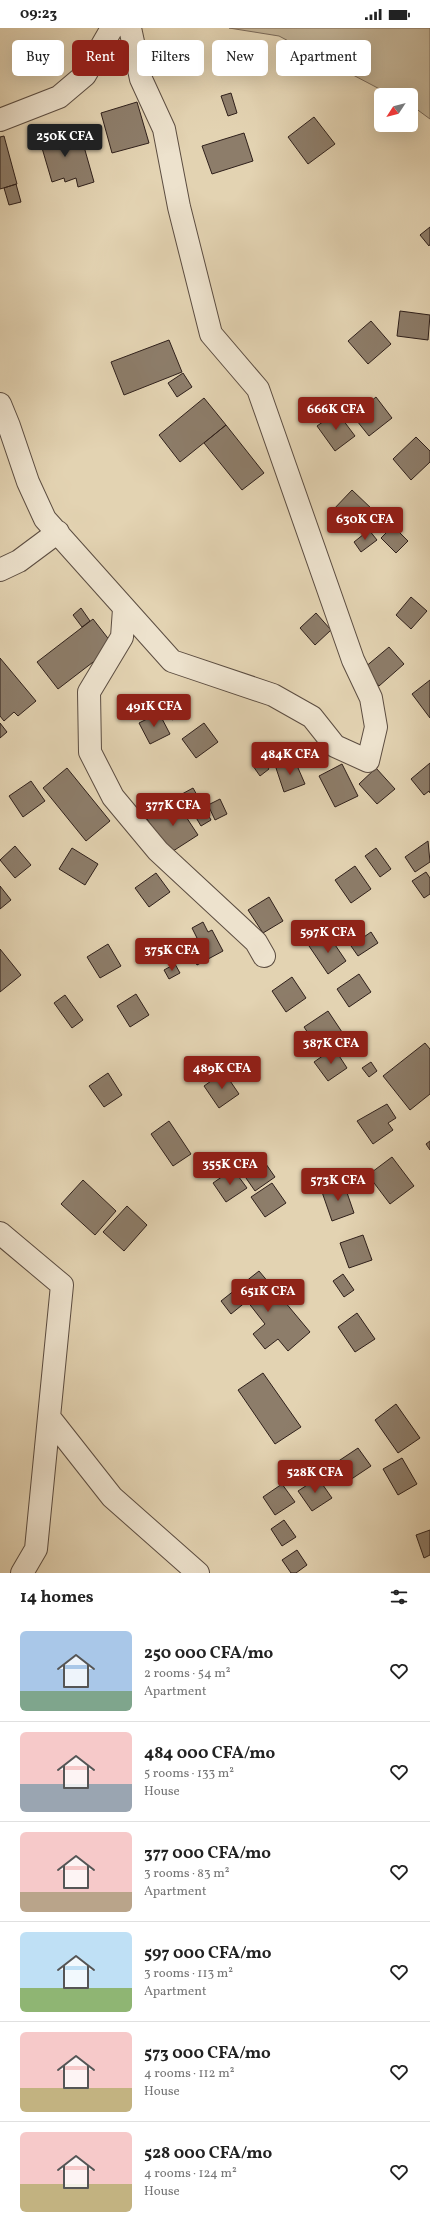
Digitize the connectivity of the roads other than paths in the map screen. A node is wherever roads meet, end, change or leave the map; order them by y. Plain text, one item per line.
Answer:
1 (112, 28) edge
2 (130, 28) edge
3 (0, 120) edge
4 (0, 404) edge
5 (58, 532) junction
6 (0, 570) edge
7 (124, 609) junction
8 (264, 956) dead end
9 (0, 1233) edge
10 (49, 1417) junction
11 (176, 1564) edge
12 (22, 1573) edge
13 (198, 1573) edge

1 - 3 street
2 - 7 street
4 - 5 street
5 - 6 street
5 - 7 street
7 - 8 street
9 - 10 street
10 - 11 street
10 - 12 street
11 - 13 street

